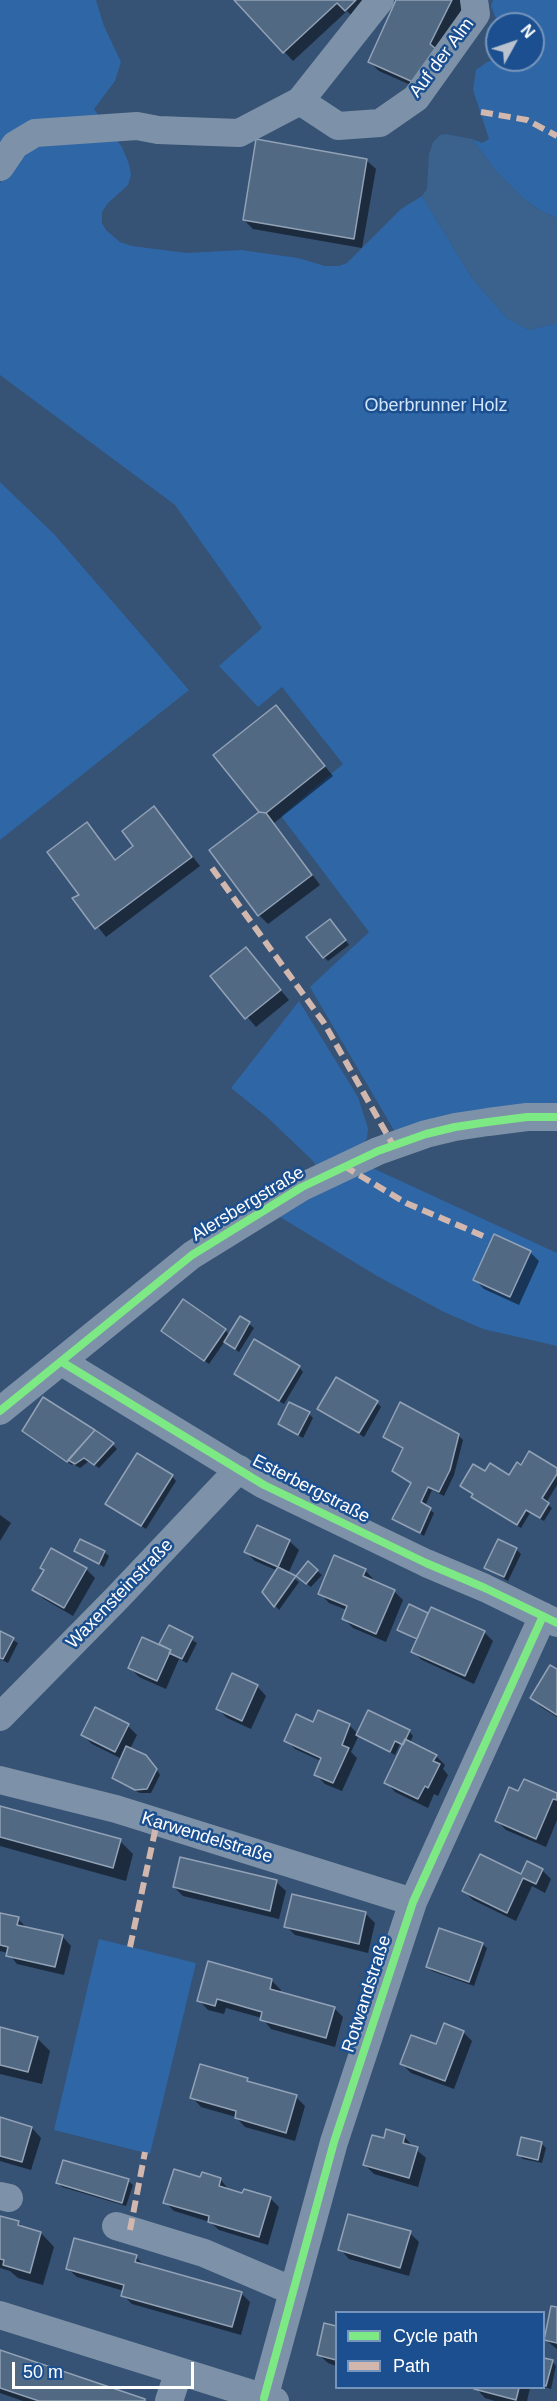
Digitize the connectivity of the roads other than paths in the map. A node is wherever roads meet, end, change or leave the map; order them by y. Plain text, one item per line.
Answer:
1 (380, 0) edge
2 (474, 0) edge
3 (300, 101) junction
4 (0, 167) edge
5 (557, 1117) edge
6 (62, 1362) junction
7 (0, 1411) edge
8 (239, 1469) junction
9 (550, 1619) edge
10 (0, 1718) edge
11 (0, 1780) edge
12 (413, 1902) junction
13 (116, 2226) dead end
14 (293, 2291) junction
15 (0, 2315) edge
16 (179, 2371) junction
17 (269, 2399) edge
18 (169, 2401) edge

1 - 3 street
2 - 3 street, Auf der Alm
3 - 4 street
5 - 6 street, Alersbergstraße
6 - 7 street, Alersbergstraße
6 - 8 street, Esterbergstraße
8 - 9 street, Esterbergstraße
8 - 10 street, Waxensteinstraße
9 - 12 street, Rotwandstraße
11 - 12 street, Karwendelstraße
12 - 14 street, Rotwandstraße
13 - 14 street
14 - 17 street, Rotwandstraße
15 - 16 street
16 - 17 street
16 - 18 street

